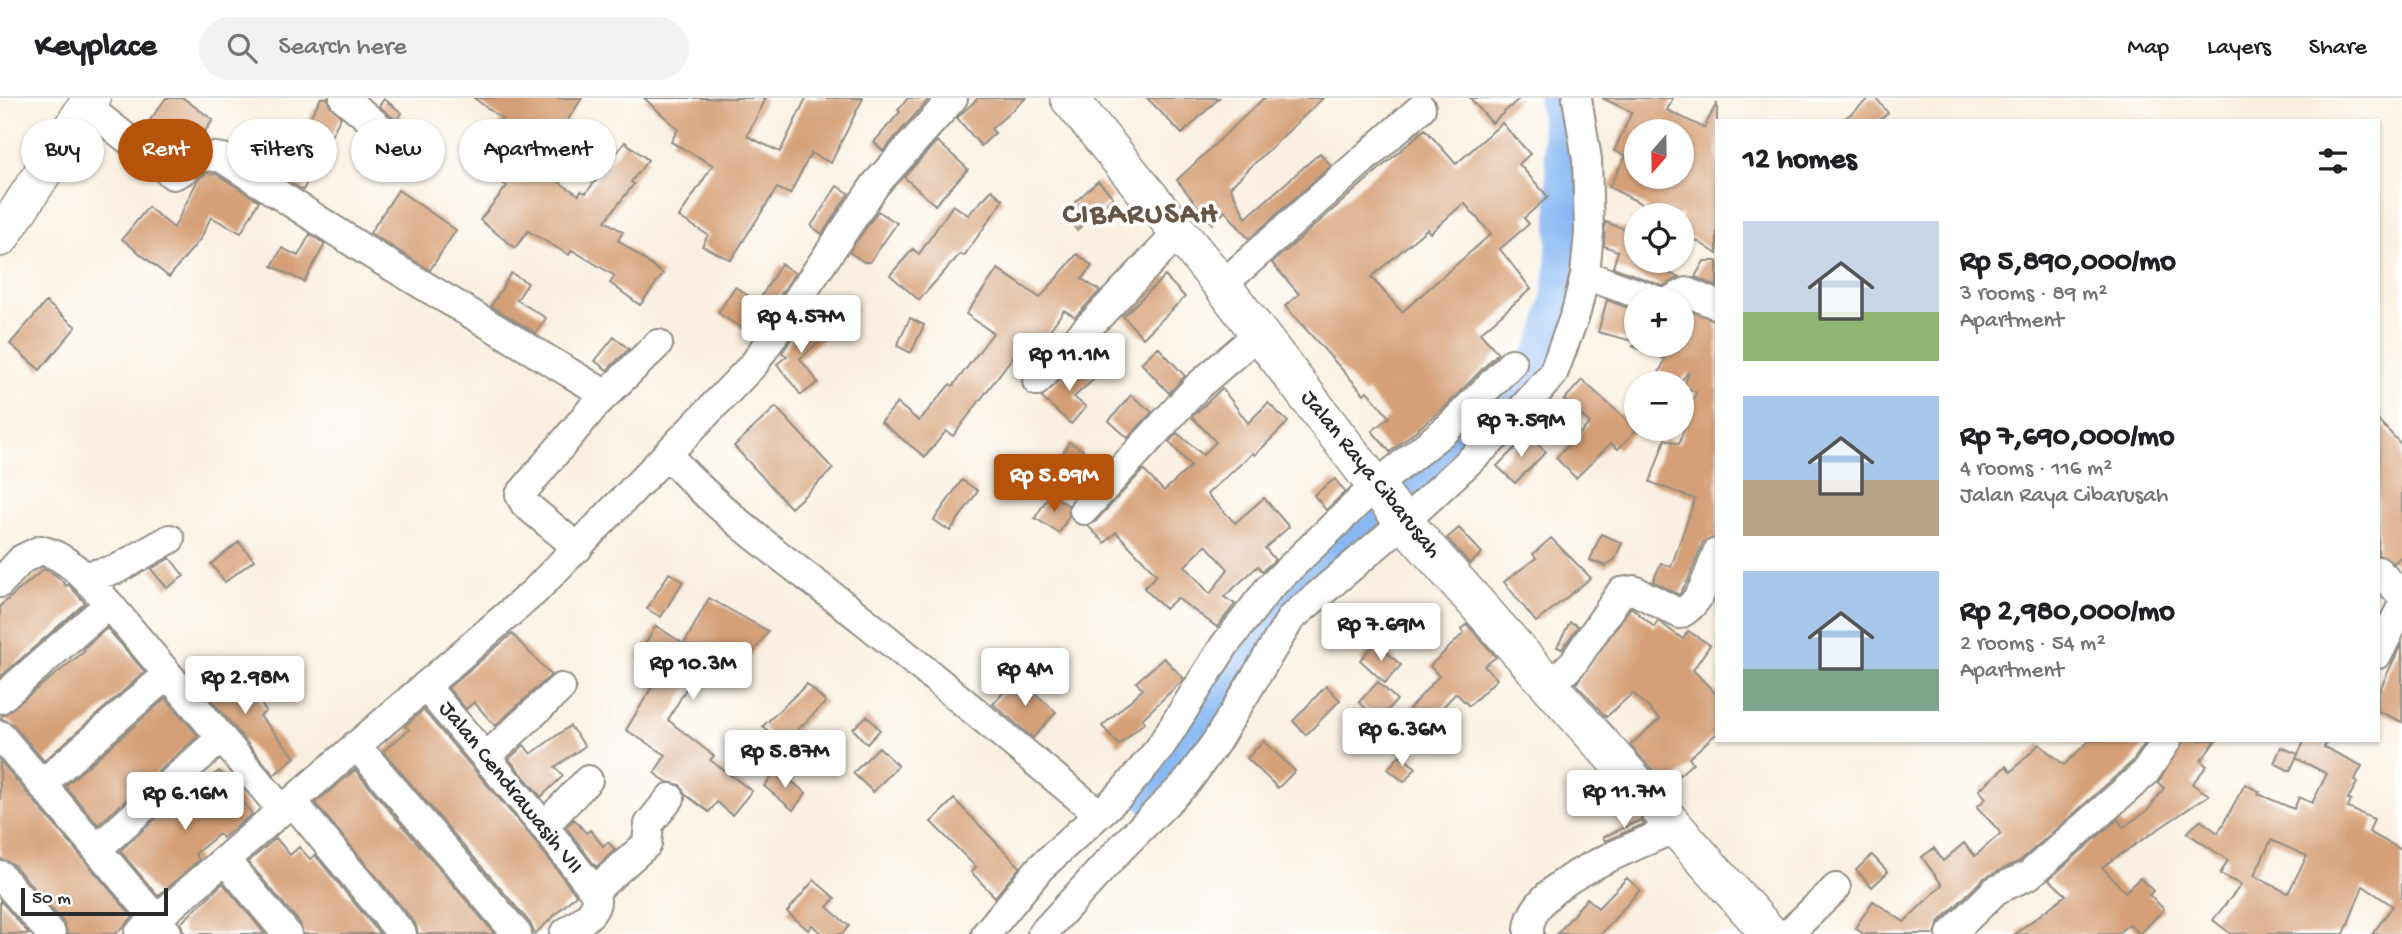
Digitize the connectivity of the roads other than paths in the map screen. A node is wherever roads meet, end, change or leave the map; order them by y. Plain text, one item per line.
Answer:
1 (344, 98) edge
2 (953, 98) edge
3 (1069, 98) edge
4 (1577, 98) edge
5 (89, 102) edge
6 (1421, 108) dead end
7 (370, 119) edge
8 (1178, 233) junction
9 (0, 238) edge
10 (1584, 275) junction
11 (1222, 285) junction
12 (1624, 289) edge
13 (1694, 295) edge
14 (1715, 304) edge
15 (1257, 335) junction
16 (658, 344) dead end
17 (1511, 363) dead end
18 (1037, 381) dead end
19 (596, 404) junction
20 (668, 455) junction
21 (1389, 504) junction
22 (1084, 510) dead end
23 (170, 539) dead end
24 (578, 548) junction
25 (1715, 558) edge
26 (2380, 573) edge
27 (84, 576) junction
28 (0, 583) edge
29 (2402, 596) edge
30 (109, 604) junction
31 (1278, 604) junction
32 (2402, 606) edge
33 (2380, 650) edge
34 (168, 674) junction
35 (1551, 685) junction
36 (425, 686) junction
37 (561, 688) dead end
38 (0, 698) edge
39 (0, 735) edge
40 (221, 738) junction
41 (2166, 742) edge
42 (356, 746) junction
43 (486, 757) junction
44 (588, 780) dead end
45 (42, 784) junction
46 (670, 798) dead end
47 (287, 806) junction
48 (544, 826) junction
49 (1103, 828) junction
50 (1675, 828) junction
51 (97, 849) junction
52 (225, 859) junction
53 (1041, 869) junction
54 (0, 875) edge
55 (1836, 888) dead end
56 (594, 891) junction
57 (1068, 895) junction
58 (155, 929) edge
59 (51, 934) edge
60 (287, 934) edge
61 (402, 934) edge
62 (516, 934) edge
63 (564, 934) edge
64 (986, 934) edge
65 (1042, 934) edge
66 (1529, 934) edge
67 (1770, 934) edge
68 (1788, 934) edge
69 (1951, 934) edge

1 - 7 street
2 - 20 street
3 - 8 main road, Jalan Raya Cibarusah
4 - 10 street
5 - 9 main road
5 - 19 street
6 - 11 street
8 - 11 main road, Jalan Raya Cibarusah
8 - 18 street
10 - 12 street
10 - 21 street
11 - 15 main road, Jalan Raya Cibarusah
13 - 14 street
15 - 21 main road, Jalan Raya Cibarusah
15 - 22 street
16 - 19 street
17 - 21 street
19 - 24 street
20 - 24 street
20 - 49 street
21 - 31 street
21 - 31 street
21 - 35 main road, Jalan Raya Cibarusah
23 - 27 street
24 - 36 street
25 - 35 street
26 - 29 street
27 - 28 street
27 - 30 street
30 - 34 street
30 - 38 street
31 - 49 street
31 - 49 street
32 - 33 street
34 - 40 street
34 - 45 street
35 - 50 main road, Jalan Raya Cibarusah
36 - 42 street
36 - 43 street, Jalan Cendrawasih VII
37 - 43 street
39 - 45 street
40 - 47 street
40 - 51 street
41 - 69 street
42 - 47 street
42 - 62 street
43 - 48 street, Jalan Cendrawasih VII
44 - 48 street
45 - 51 street
46 - 56 street
47 - 52 street
47 - 61 street
48 - 56 street, Jalan Cendrawasih VII
49 - 53 street
49 - 57 street
50 - 66 street
50 - 67 main road, Jalan Raya Cibarusah
51 - 58 street
52 - 58 street
52 - 60 street
53 - 57 street
53 - 64 street
54 - 59 street
55 - 68 street
56 - 63 street
57 - 65 street

